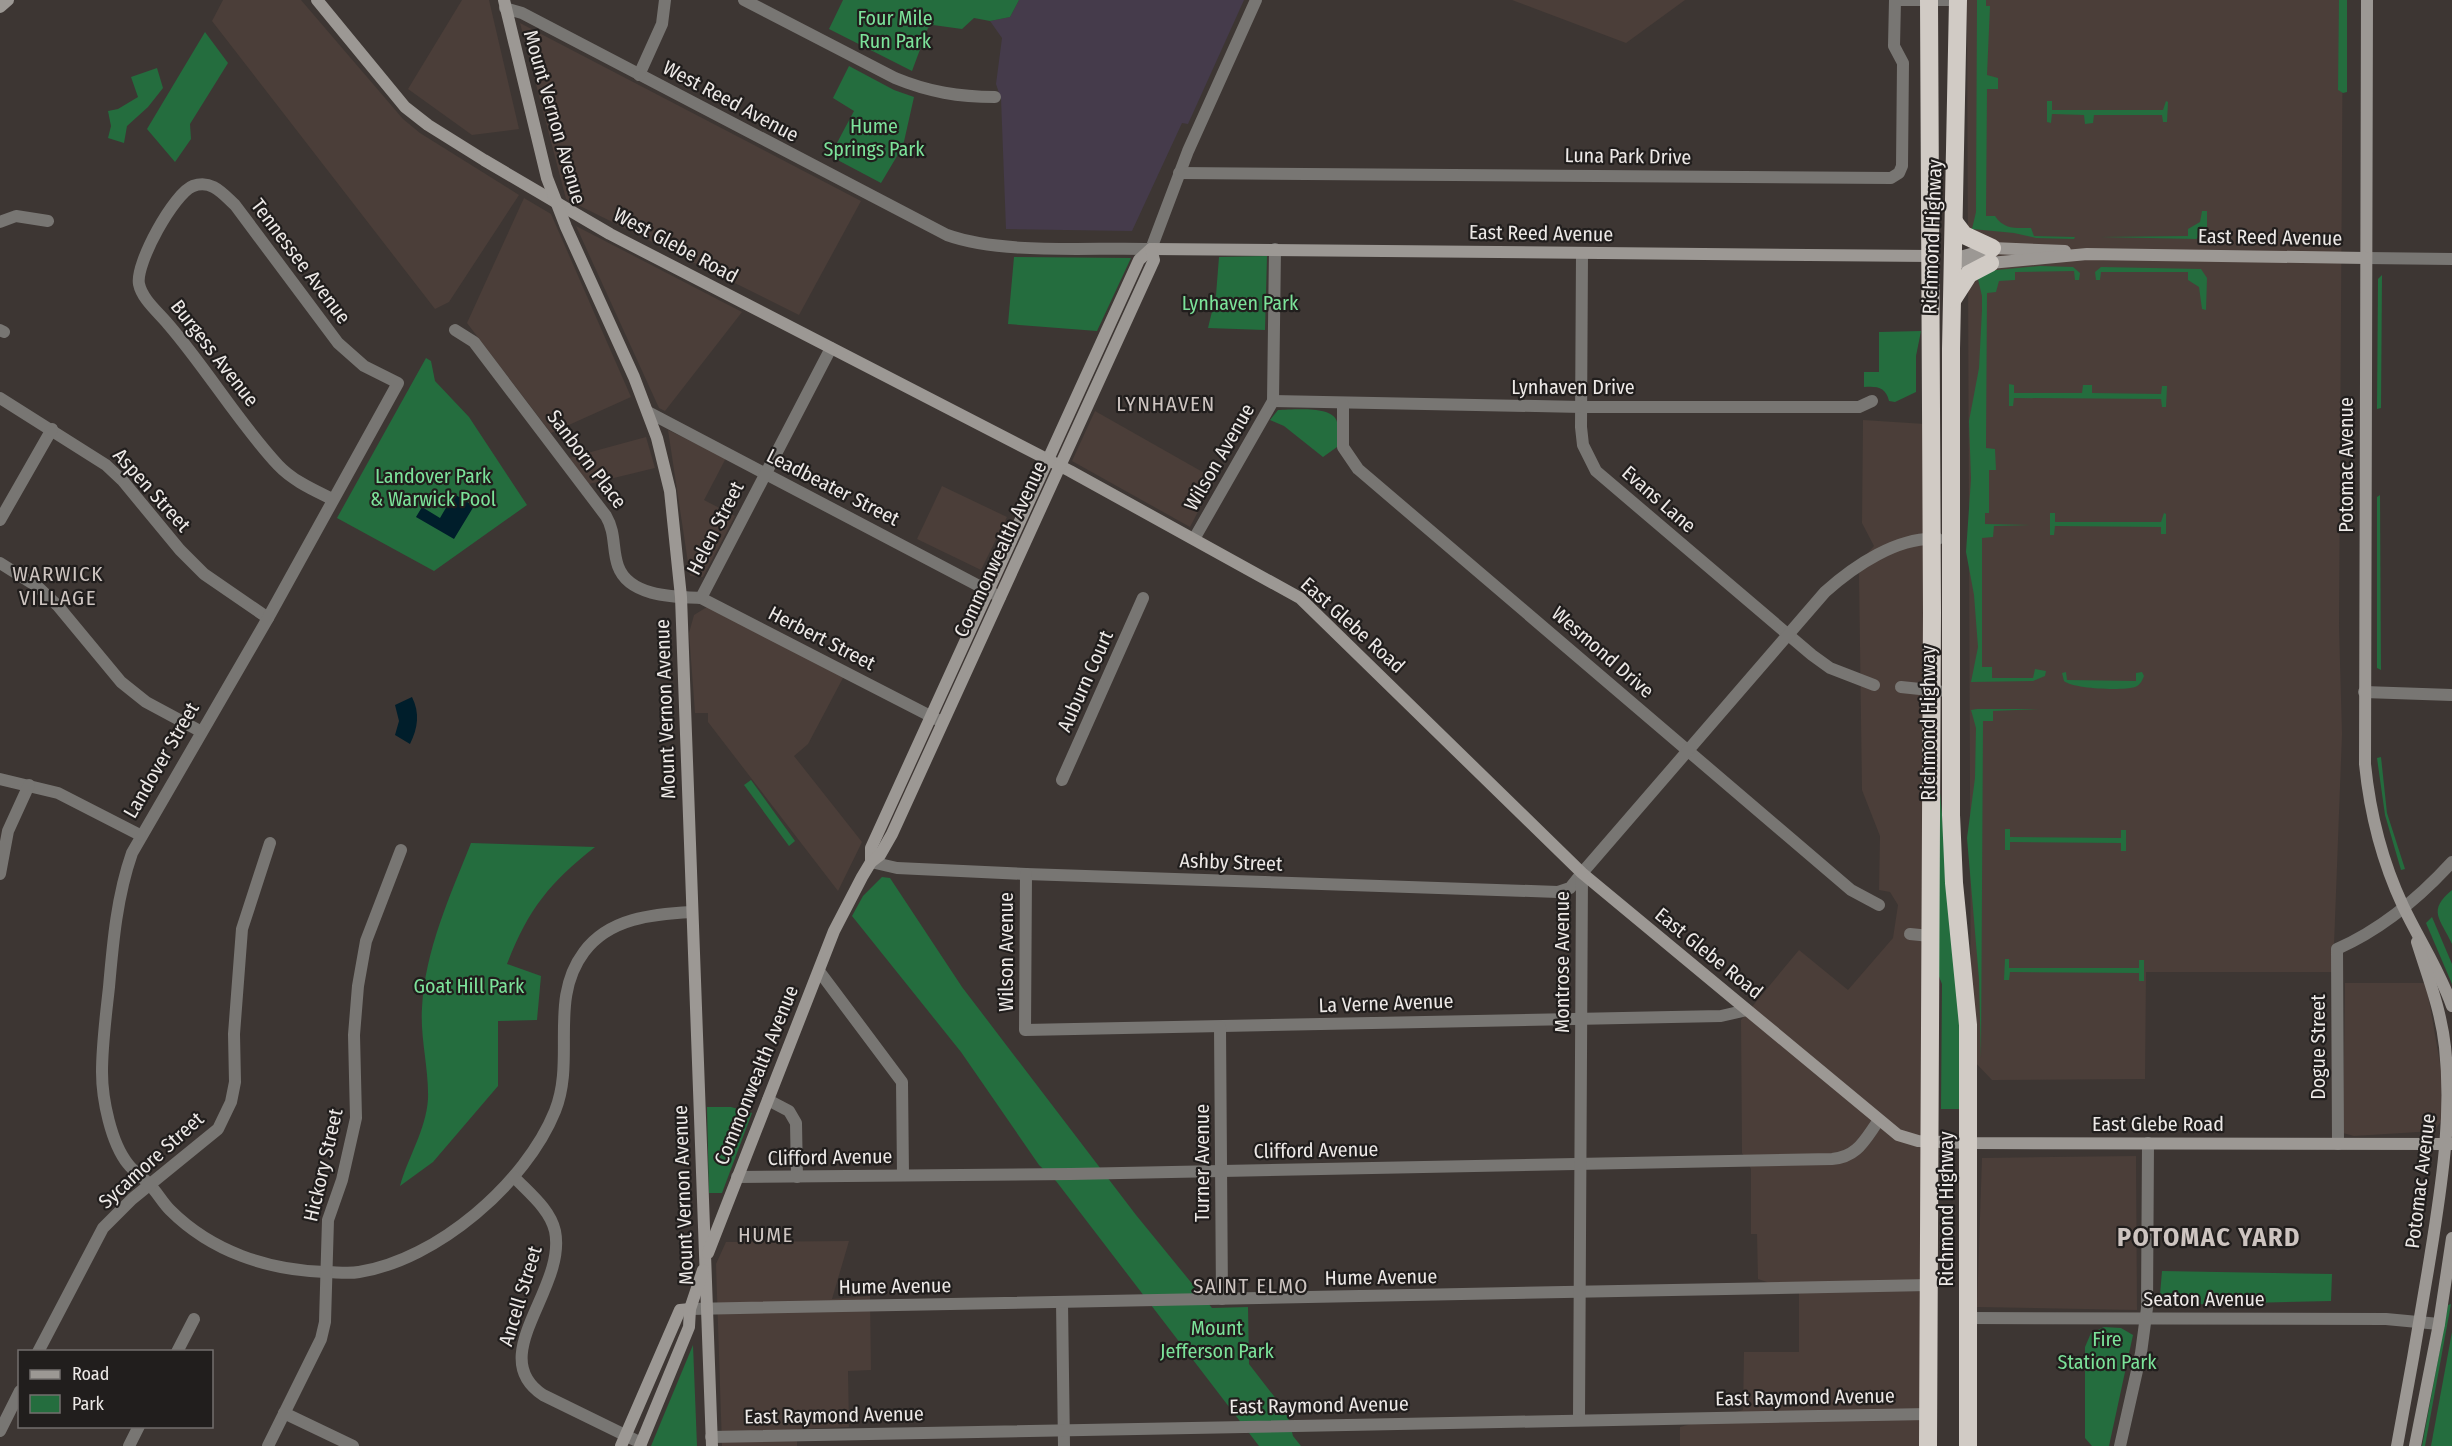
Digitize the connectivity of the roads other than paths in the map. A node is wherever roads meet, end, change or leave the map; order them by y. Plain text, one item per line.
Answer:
1 (8, 0) edge
2 (317, 0) edge
3 (665, 0) edge
4 (744, 0) edge
5 (1256, 0) edge
6 (1895, 0) edge
7 (1929, 0) edge
8 (1958, 0) edge
9 (2367, 0) edge
10 (505, 4) edge
11 (0, 7) edge
12 (639, 75) junction
13 (995, 98) dead end
14 (1179, 173) junction
15 (556, 203) junction
16 (174, 204) joint
17 (48, 221) dead end
18 (0, 222) edge
19 (1151, 249) junction
20 (1275, 249) junction
21 (1946, 251) junction
22 (1582, 253) junction
23 (1991, 256) junction
24 (2366, 258) junction
25 (2452, 259) edge
26 (1952, 301) junction
27 (455, 330) dead end
28 (831, 348) junction
29 (398, 383) joint
30 (0, 398) edge
31 (1273, 401) junction
32 (1872, 401) dead end
33 (1343, 404) junction
34 (1582, 407) junction
35 (648, 412) junction
36 (52, 429) junction
37 (1055, 464) junction
38 (765, 474) junction
39 (332, 499) junction
40 (0, 520) edge
41 (1194, 539) junction
42 (1932, 539) junction
43 (1952, 541) junction
44 (0, 563) edge
45 (994, 594) junction
46 (681, 597) junction
47 (701, 598) junction
48 (1143, 598) dead end
49 (268, 618) junction
50 (1787, 634) junction
51 (1874, 685) dead end
52 (1901, 687) dead end
53 (1931, 691) junction
54 (1950, 692) junction
55 (2364, 692) junction
56 (2452, 694) edge
57 (937, 719) junction
58 (200, 731) junction
59 (1687, 750) junction
60 (0, 779) edge
61 (1062, 780) dead end
62 (29, 785) junction
63 (140, 836) junction
64 (270, 843) dead end
65 (401, 850) dead end
66 (871, 862) junction
67 (2452, 862) edge
68 (1582, 873) junction
69 (0, 874) edge
70 (1026, 874) junction
71 (1879, 905) dead end
72 (2404, 907) junction
73 (692, 912) junction
74 (2412, 923) junction
75 (1910, 934) dead end
76 (1930, 936) junction
77 (819, 971) junction
78 (2452, 1006) edge
79 (1747, 1010) junction
80 (1581, 1017) junction
81 (1220, 1027) junction
82 (1025, 1030) joint
83 (768, 1100) junction
84 (1879, 1120) junction
85 (1930, 1141) junction
86 (1968, 1143) junction
87 (2148, 1143) junction
88 (2338, 1144) junction
89 (2449, 1144) edge
90 (1580, 1163) junction
91 (1222, 1171) junction
92 (903, 1175) junction
93 (514, 1177) junction
94 (737, 1177) junction
95 (797, 1177) junction
96 (150, 1185) junction
97 (2452, 1238) edge
98 (706, 1259) junction
99 (327, 1272) junction
100 (1929, 1285) junction
101 (1581, 1293) junction
102 (1222, 1299) junction
103 (1062, 1302) junction
104 (690, 1309) junction
105 (708, 1310) junction
106 (194, 1318) dead end
107 (1968, 1318) junction
108 (2146, 1319) junction
109 (2420, 1322) junction
110 (2439, 1324) junction
111 (39, 1350) edge
112 (178, 1350) edge
113 (649, 1385) junction
114 (664, 1391) junction
115 (18, 1394) edge
116 (284, 1413) junction
117 (1928, 1414) junction
118 (1579, 1419) junction
119 (138, 1428) edge
120 (0, 1431) edge
121 (1064, 1431) junction
122 (623, 1441) edge
123 (712, 1441) edge
124 (640, 1444) edge
125 (129, 1446) edge
126 (268, 1446) edge
127 (353, 1446) edge
128 (1064, 1446) edge
129 (1928, 1446) edge
130 (1968, 1446) edge
131 (2120, 1446) edge
132 (2397, 1446) edge
133 (2415, 1446) edge

1 - 11 street
2 - 15 street, West Glebe Road
3 - 12 street
4 - 13 street
5 - 14 street, Commonwealth Avenue
6 - 7 street, Luna Park Drive
6 - 14 street, Luna Park Drive
7 - 8 street, Luna Park Drive
7 - 21 highway, Richmond Highway
8 - 21 highway, Richmond Highway
9 - 24 street, Potomac Avenue
10 - 12 street, West Reed Avenue
10 - 15 street, Mount Vernon Avenue
12 - 19 street, West Reed Avenue
14 - 19 street, Commonwealth Avenue
15 - 28 street, West Glebe Road
15 - 35 street, Mount Vernon Avenue
16 - 29 street, Tennessee Avenue
16 - 39 street, Burgess Avenue
17 - 18 street
19 - 20 street, East Reed Avenue
19 - 37 street, Commonwealth Avenue
20 - 22 street, East Reed Avenue
20 - 31 street, Wilson Avenue
21 - 22 street, East Reed Avenue
21 - 23 street, East Reed Avenue
21 - 23 highway
21 - 26 highway, Richmond Highway
21 - 42 highway, Richmond Highway
22 - 34 street, Evans Lane
23 - 24 street, East Reed Avenue
23 - 26 highway
24 - 25 street, East Reed Avenue
24 - 55 street, Potomac Avenue
26 - 43 highway, Richmond Highway
27 - 46 street, Sanborn Place
28 - 37 street, West Glebe Road
28 - 38 street, Helen Street
29 - 39 street, Landover Street
30 - 36 street, Aspen Street
31 - 33 street, Lynhaven Drive
31 - 41 street, Wilson Avenue
32 - 34 street, Lynhaven Drive
33 - 34 street, Lynhaven Drive
33 - 59 street, Wesmond Drive
34 - 50 street, Evans Lane
35 - 38 street, Leadbeater Street
35 - 46 street, Mount Vernon Avenue
36 - 40 street
36 - 49 street, Aspen Street
37 - 41 street, East Glebe Road
37 - 45 street, Commonwealth Avenue
38 - 45 street, Leadbeater Street
38 - 47 street, Helen Street
39 - 49 street, Landover Street
41 - 68 street, East Glebe Road
42 - 43 street, Montrose Avenue
42 - 50 street, Montrose Avenue
42 - 53 highway, Richmond Highway
43 - 54 highway, Richmond Highway
44 - 58 street
45 - 57 street, Commonwealth Avenue
46 - 47 street, Herbert Street
46 - 73 street, Mount Vernon Avenue
47 - 57 street, Herbert Street
48 - 61 street, Auburn Court
49 - 58 street, Landover Street
50 - 51 street, Evans Lane
50 - 59 street, Montrose Avenue
52 - 53 street
53 - 54 street
53 - 76 highway, Richmond Highway
54 - 86 highway, Richmond Highway
55 - 56 street
55 - 72 street, Potomac Avenue
57 - 66 street, Commonwealth Avenue
58 - 63 street, Landover Street
59 - 68 street, Montrose Avenue
59 - 71 street, Wesmond Drive
60 - 62 street
62 - 63 street
62 - 69 street
63 - 96 street, Landover Street
64 - 96 street, Sycamore Street
65 - 99 street, Hickory Street
66 - 70 street, Ashby Street
66 - 77 street, Commonwealth Avenue
67 - 72 street
68 - 70 street, Ashby Street
68 - 79 street, East Glebe Road
68 - 80 street, Montrose Avenue
70 - 82 street, Wilson Avenue
72 - 74 street, Potomac Avenue
72 - 88 street, Dogue Street
73 - 93 street, Landover Street
73 - 98 street, Mount Vernon Avenue
74 - 78 street, Potomac Avenue
74 - 89 street, Potomac Avenue
75 - 76 street
76 - 85 highway, Richmond Highway
77 - 83 street, Commonwealth Avenue
77 - 92 street
79 - 80 street, La Verne Avenue
79 - 84 street, East Glebe Road
80 - 81 street, La Verne Avenue
80 - 90 street, Montrose Avenue
81 - 82 street, La Verne Avenue
81 - 91 street, Turner Avenue
83 - 94 street, Commonwealth Avenue
83 - 95 street
84 - 85 street, East Glebe Road
84 - 90 street, Clifford Avenue
85 - 86 street, East Glebe Road
85 - 100 highway, Richmond Highway
86 - 87 street, East Glebe Road
86 - 107 highway, Richmond Highway
87 - 88 street, East Glebe Road
87 - 108 street
88 - 89 street, East Glebe Road
89 - 109 street, Potomac Avenue
90 - 91 street, Clifford Avenue
90 - 101 street, Montrose Avenue
91 - 92 street, Clifford Avenue
91 - 102 street, Turner Avenue
92 - 95 street, Clifford Avenue
93 - 99 street, Landover Street
93 - 122 street, Ancell Street
94 - 95 street, Clifford Avenue
94 - 98 street, Commonwealth Avenue
96 - 99 street, Landover Street
96 - 111 street, Sycamore Street
97 - 110 street, Potomac Avenue
98 - 104 street, Commonwealth Avenue
98 - 105 street, Mount Vernon Avenue
99 - 116 street, Hickory Street
100 - 101 street, Hume Avenue
100 - 117 highway, Richmond Highway
101 - 102 street, Hume Avenue
101 - 118 street, Montrose Avenue
102 - 103 street, Hume Avenue
103 - 105 street, Hume Avenue
103 - 121 street
104 - 105 street, Hume Avenue
104 - 113 street, Commonwealth Avenue
104 - 114 street, Commonwealth Avenue
105 - 123 street, Mount Vernon Avenue
106 - 112 street
107 - 108 street, Seaton Avenue
107 - 130 highway, Richmond Highway
108 - 109 street, Seaton Avenue
108 - 131 street
109 - 110 street, Seaton Avenue
109 - 132 street, Potomac Avenue
110 - 133 street, Potomac Avenue
113 - 114 street
113 - 122 street, Commonwealth Avenue
114 - 124 street, Commonwealth Avenue
115 - 120 street
116 - 126 street, Hickory Street
116 - 127 street
117 - 118 street, East Raymond Avenue
117 - 129 highway, Richmond Highway
118 - 121 street, East Raymond Avenue
119 - 125 street
121 - 123 street, East Raymond Avenue
121 - 128 street
122 - 124 street, Ancell Street

